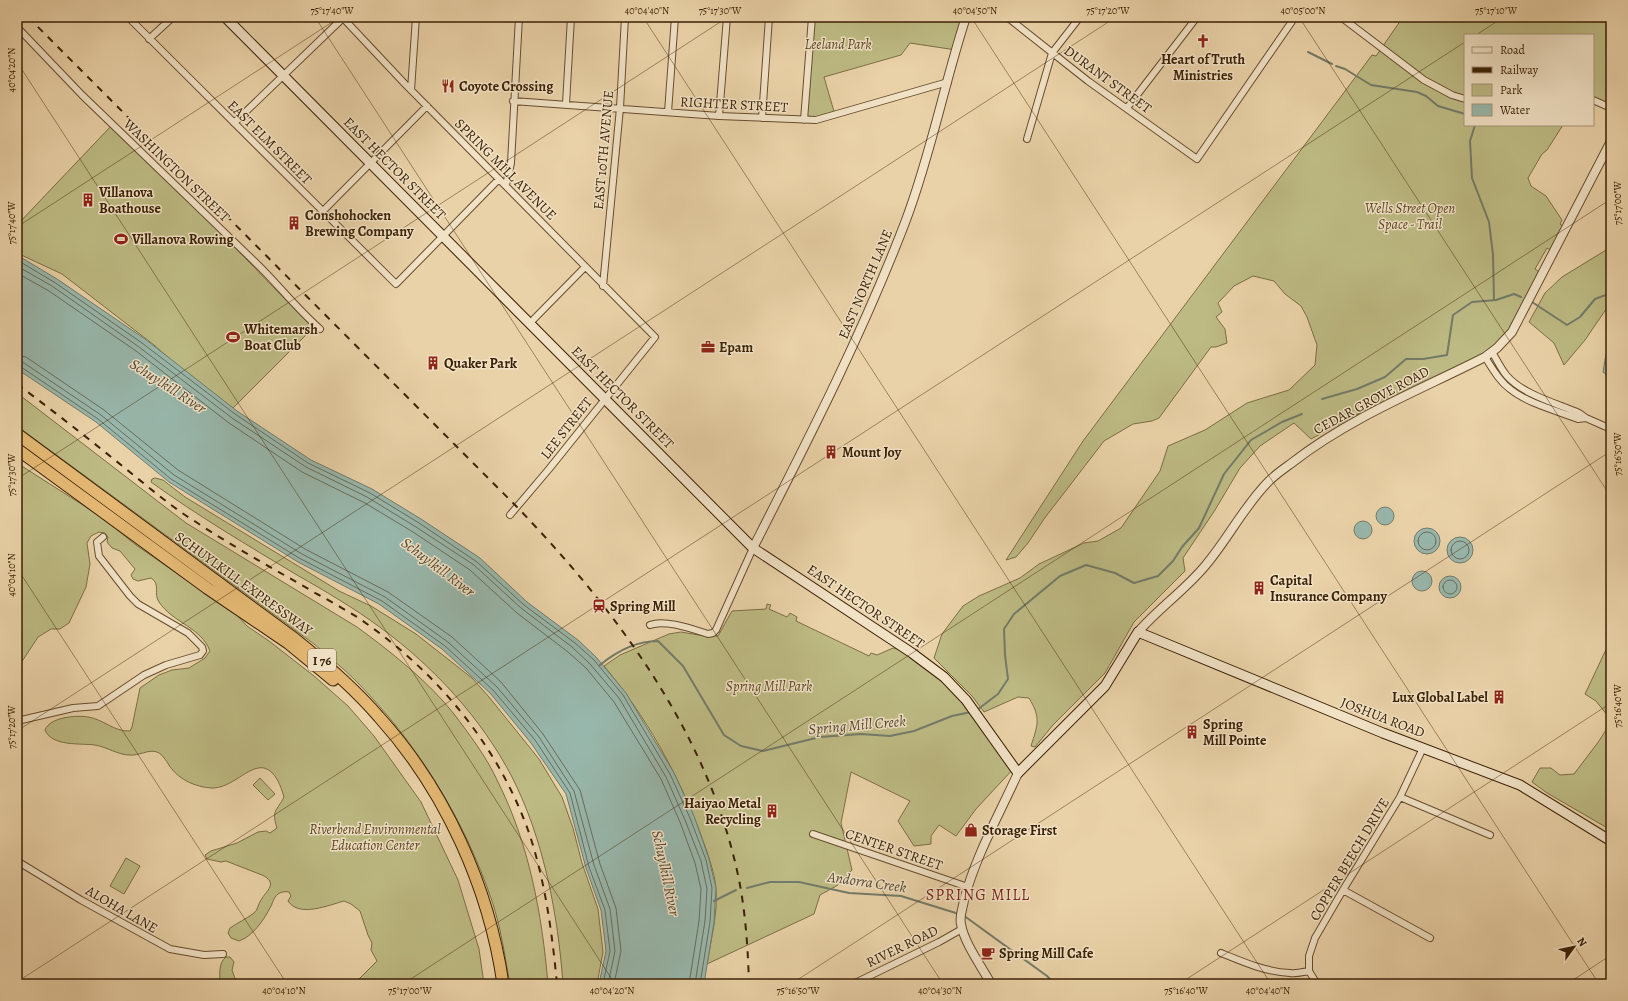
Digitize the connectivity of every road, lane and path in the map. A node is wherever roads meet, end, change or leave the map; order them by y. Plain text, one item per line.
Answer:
1 (128, 17) edge
2 (172, 17) edge
3 (225, 17) edge
4 (342, 17) edge
5 (416, 17) edge
6 (519, 17) edge
7 (571, 17) edge
8 (625, 17) edge
9 (675, 17) edge
10 (727, 17) edge
11 (769, 17) edge
12 (812, 17) edge
13 (966, 17) edge
14 (1007, 17) edge
15 (1080, 17) edge
16 (1196, 17) edge
17 (1295, 17) edge
18 (1341, 17) edge
19 (17, 27) edge
20 (149, 39) junction
21 (1052, 53) junction
22 (284, 76) junction
23 (948, 82) junction
24 (411, 90) junction
25 (1464, 99) edge
26 (1594, 100) edge
27 (513, 101) junction
28 (566, 104) junction
29 (427, 106) junction
30 (620, 108) junction
31 (1127, 108) junction
32 (1611, 108) edge
33 (668, 112) junction
34 (719, 116) junction
35 (762, 118) junction
36 (804, 120) junction
37 (234, 124) junction
38 (1027, 139) dead end
39 (1611, 141) edge
40 (371, 164) junction
41 (499, 179) junction
42 (506, 185) junction
43 (323, 211) junction
44 (443, 236) junction
45 (585, 267) junction
46 (603, 286) junction
47 (530, 323) junction
48 (320, 329) dead end
49 (655, 337) joint
50 (1488, 355) junction
51 (605, 399) junction
52 (1611, 429) edge
53 (17, 434) edge
54 (17, 449) edge
55 (510, 515) dead end
56 (103, 537) dead end
57 (754, 548) junction
58 (650, 625) dead end
59 (1138, 632) junction
60 (17, 720) edge
61 (1423, 748) junction
62 (1018, 773) junction
63 (1400, 797) junction
64 (813, 834) dead end
65 (1490, 835) dead end
66 (1611, 841) edge
67 (17, 861) edge
68 (968, 887) junction
69 (1343, 890) junction
70 (962, 929) junction
71 (1430, 938) dead end
72 (1221, 953) dead end
73 (223, 954) dead end
74 (1309, 971) junction
75 (495, 984) edge
76 (503, 984) edge
77 (853, 984) edge
78 (991, 984) edge
79 (1317, 984) edge

1 - 20 street, EAST ELM STREET
2 - 20 street
3 - 22 main road, EAST HECTOR STREET
4 - 22 street
4 - 24 street, SPRING MILL AVENUE
5 - 24 street
6 - 27 street
7 - 28 street
8 - 30 street, EAST 10TH AVENUE
9 - 33 street
10 - 34 street
11 - 35 street
12 - 36 street
13 - 23 street, EAST NORTH LANE
14 - 21 street, DURANT STREET
15 - 21 street
16 - 31 street
17 - 31 street, DURANT STREET
18 - 25 street
19 - 48 street, WASHINGTON STREET
20 - 37 street, EAST ELM STREET
21 - 31 street, DURANT STREET
21 - 38 street
22 - 37 street
22 - 40 main road, EAST HECTOR STREET
23 - 36 street, RIGHTER STREET
23 - 57 street, EAST NORTH LANE
24 - 29 street, SPRING MILL AVENUE
26 - 32 street
27 - 28 street, RIGHTER STREET
27 - 42 street
28 - 30 street, RIGHTER STREET
29 - 40 street
29 - 41 street, SPRING MILL AVENUE
30 - 33 street, RIGHTER STREET
30 - 46 street, EAST 10TH AVENUE
33 - 34 street, RIGHTER STREET
34 - 35 street, RIGHTER STREET
35 - 36 street, RIGHTER STREET
37 - 43 street, EAST ELM STREET
39 - 50 street, CEDAR GROVE ROAD
40 - 43 street
40 - 44 main road, EAST HECTOR STREET
41 - 42 street, SPRING MILL AVENUE
41 - 44 street
42 - 45 street, SPRING MILL AVENUE
43 - 44 street, EAST ELM STREET
44 - 47 main road, EAST HECTOR STREET
45 - 46 street, SPRING MILL AVENUE
45 - 47 street
46 - 49 street, SPRING MILL AVENUE
47 - 51 main road, EAST HECTOR STREET
49 - 51 street, LEE STREET
50 - 52 street
50 - 59 street, CEDAR GROVE ROAD
51 - 55 street, LEE STREET
51 - 57 main road, EAST HECTOR STREET
53 - 76 highway, SCHUYLKILL EXPRESSWAY / I 76
54 - 75 highway, SCHUYLKILL EXPRESSWAY / I 76
56 - 60 street
57 - 58 street
57 - 62 main road, EAST HECTOR STREET
59 - 61 main road, JOSHUA ROAD
59 - 62 main road, CEDAR GROVE ROAD
61 - 63 street, COPPER BEECH DRIVE
61 - 66 main road, JOSHUA ROAD
62 - 68 street
63 - 65 street
63 - 69 street, COPPER BEECH DRIVE
64 - 68 street, CENTER STREET
67 - 73 street, ALOHA LANE
68 - 70 street
69 - 71 street
69 - 74 street, COPPER BEECH DRIVE
70 - 77 street, RIVER ROAD
70 - 78 street
72 - 74 street
74 - 79 street

